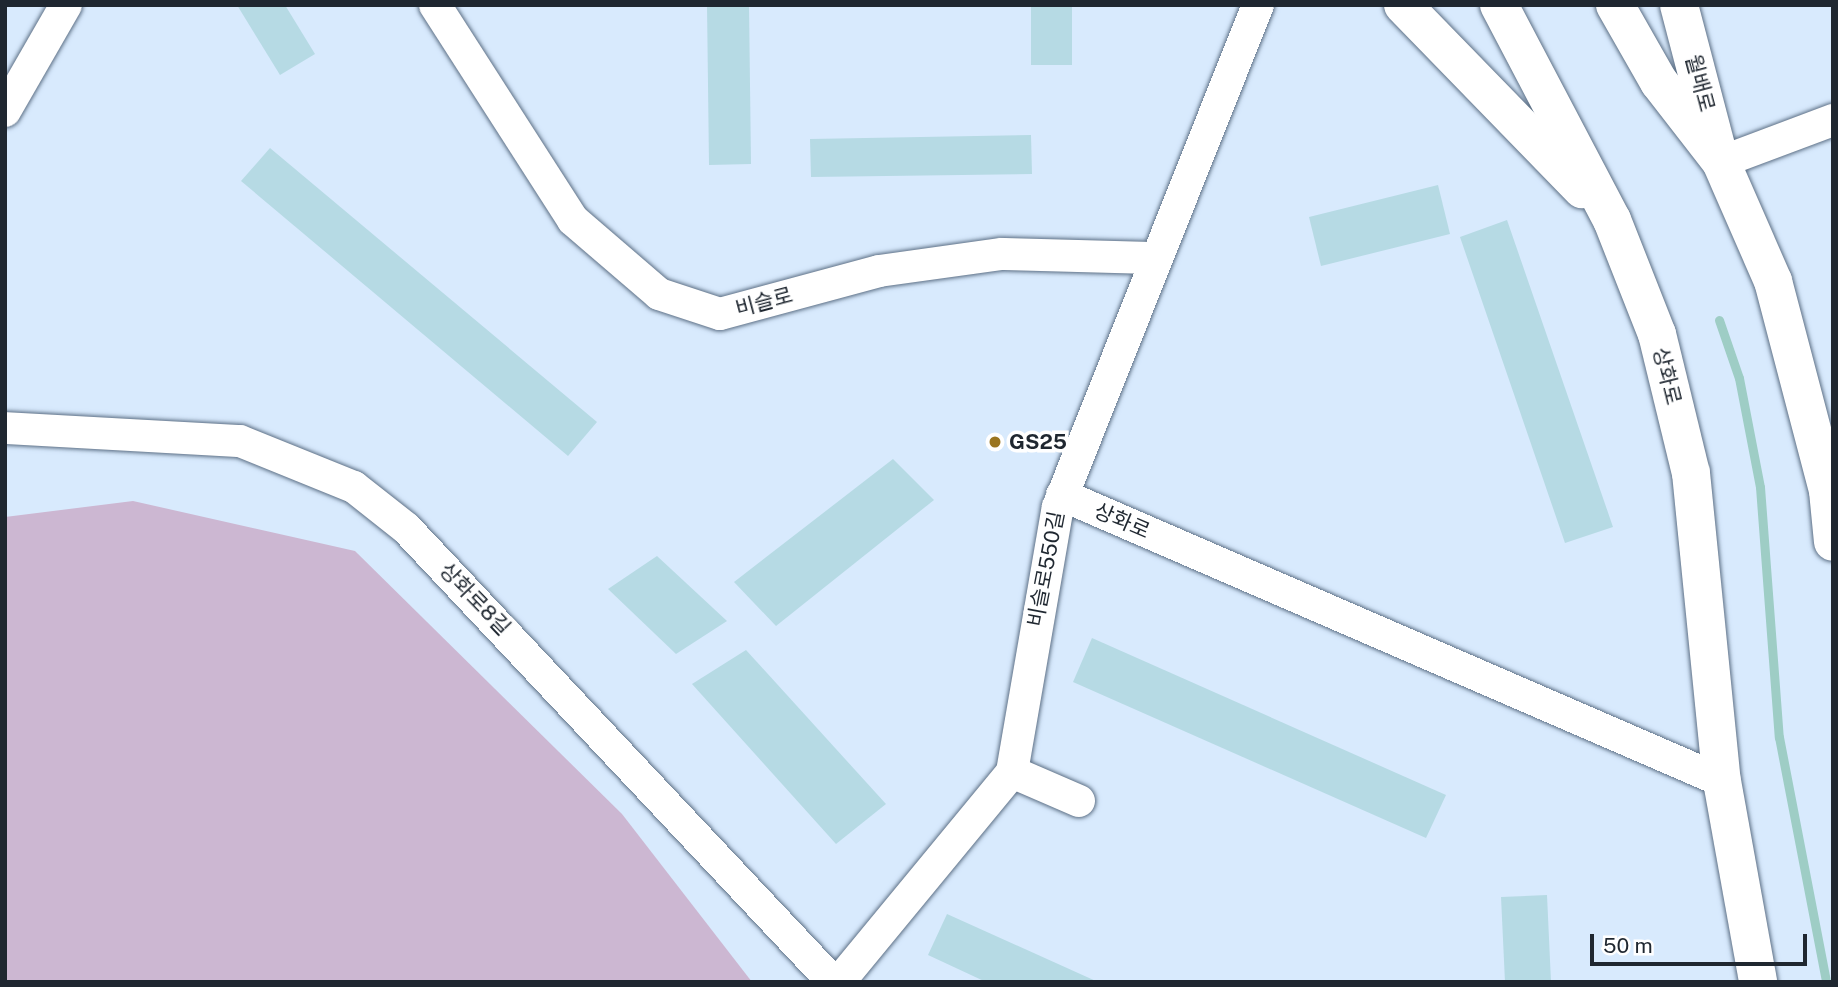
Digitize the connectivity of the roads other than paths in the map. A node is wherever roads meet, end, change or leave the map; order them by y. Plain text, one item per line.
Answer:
1 (66, 5) edge
2 (435, 5) edge
3 (1258, 5) edge
4 (1403, 5) edge
5 (1499, 5) edge
6 (1615, 5) edge
7 (1679, 5) edge
8 (5, 111) edge
9 (1833, 120) edge
10 (1721, 162) junction
11 (1612, 220) junction
12 (1154, 258) junction
13 (5, 428) edge
14 (1062, 495) junction
15 (1833, 542) edge
16 (1012, 772) junction
17 (1722, 781) junction
18 (1079, 801) dead end
19 (833, 982) edge
20 (839, 982) edge
21 (1758, 982) edge

1 - 8 street
2 - 12 street, 비슬로
3 - 12 street, 비슬로550길
4 - 11 main road
5 - 11 main road, 상화로
6 - 10 main road
7 - 10 main road, 월배로
9 - 10 street
10 - 15 main road
11 - 17 main road, 상화로
12 - 14 street, 비슬로550길
13 - 19 street, 상화로8길
14 - 16 street, 비슬로550길
14 - 17 street, 상화로
16 - 18 street
16 - 20 street
17 - 21 main road, 상화로

